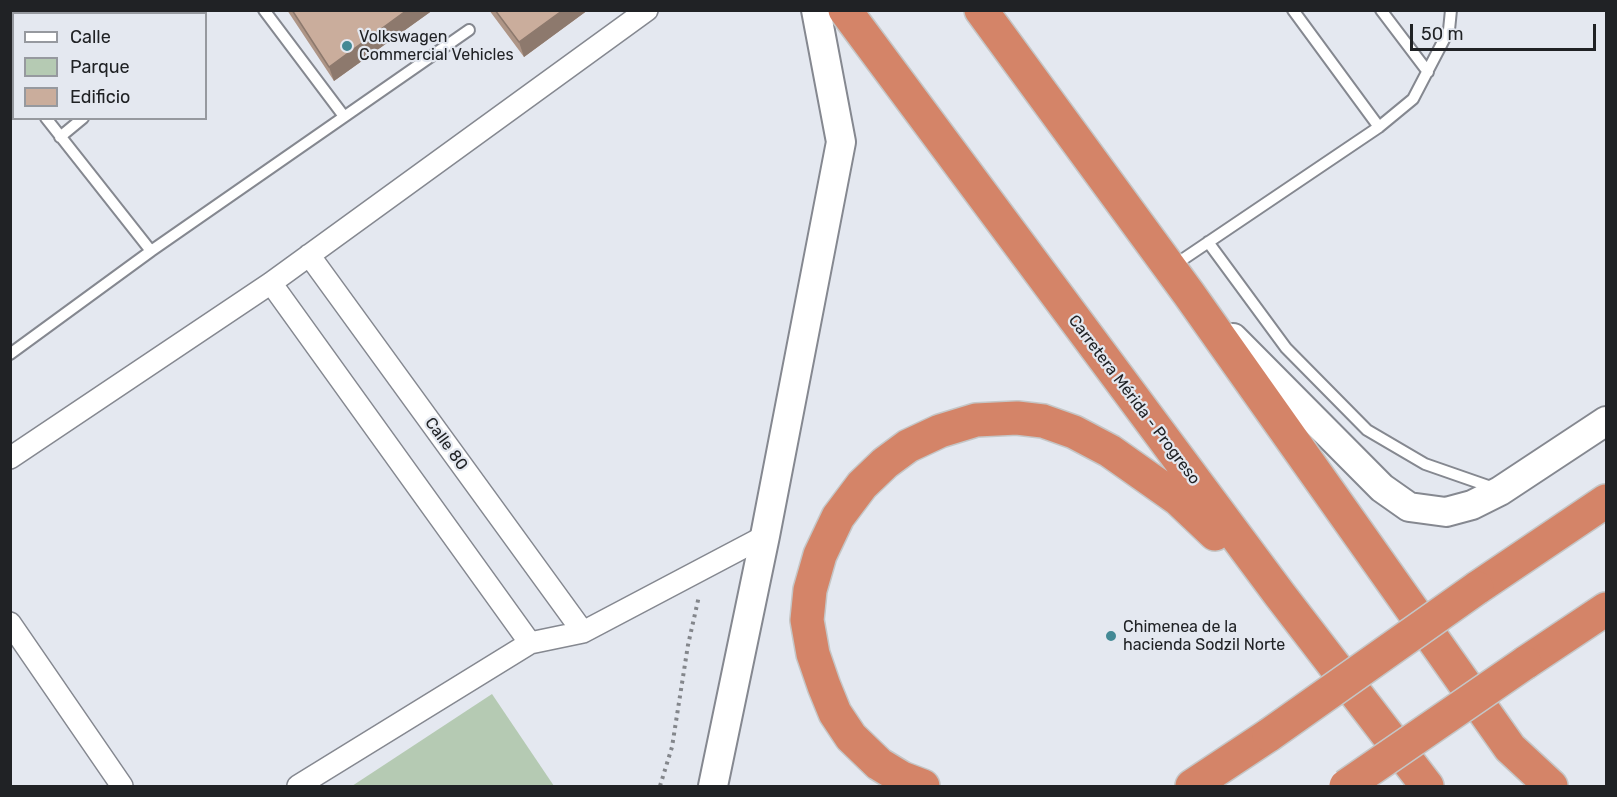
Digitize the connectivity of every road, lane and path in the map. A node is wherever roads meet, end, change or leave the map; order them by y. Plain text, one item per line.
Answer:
1 (264, 10) edge
2 (647, 10) edge
3 (816, 10) edge
4 (845, 10) edge
5 (981, 10) edge
6 (1293, 10) edge
7 (1381, 10) edge
8 (1451, 10) edge
9 (469, 30) dead end
10 (1428, 72) junction
11 (343, 115) junction
12 (47, 120) edge
13 (81, 120) edge
14 (1379, 128) junction
15 (60, 137) junction
16 (1208, 242) junction
17 (151, 251) junction
18 (309, 255) junction
19 (1170, 268) junction
20 (271, 283) junction
21 (1189, 294) junction
22 (10, 354) edge
23 (1606, 421) edge
24 (10, 458) edge
25 (1500, 491) junction
26 (1606, 501) edge
27 (765, 536) junction
28 (701, 586) dead end
29 (1280, 595) junction
30 (1606, 609) edge
31 (10, 623) edge
32 (583, 632) junction
33 (530, 643) junction
34 (1418, 782) edge
35 (122, 786) edge
36 (298, 786) edge
37 (660, 786) edge
38 (713, 786) edge
39 (923, 786) edge
40 (1191, 786) edge
41 (1346, 786) edge
42 (1551, 786) edge

1 - 11 lane
2 - 18 street
3 - 27 main road
4 - 29 highway, Carretera Mérida - Progreso
5 - 19 highway
6 - 14 lane
7 - 10 lane
8 - 10 lane
9 - 11 lane
10 - 14 lane
11 - 17 lane
12 - 15 lane
13 - 15 lane
14 - 16 lane
15 - 17 lane
16 - 19 lane
16 - 25 lane
17 - 22 lane
18 - 20 street
18 - 32 street, Calle 80
19 - 21 highway
20 - 24 street
20 - 33 street
21 - 25 main road
21 - 42 highway
23 - 25 main road
26 - 40 highway, bridge
27 - 32 street
27 - 38 main road
28 - 37 path
29 - 34 highway, Carretera Mérida - Progreso
29 - 39 highway
30 - 41 highway, bridge
31 - 35 street
32 - 33 street
33 - 36 street

